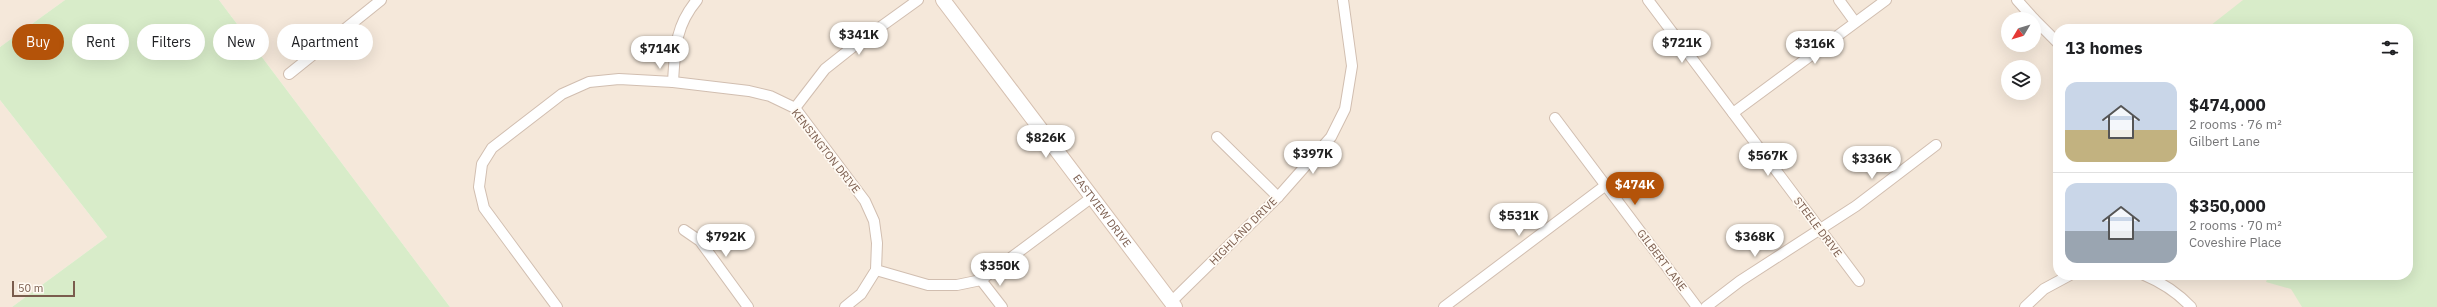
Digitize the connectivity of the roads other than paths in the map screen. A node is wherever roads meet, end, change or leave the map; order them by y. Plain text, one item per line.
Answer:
1 (381, 0) edge
2 (697, 0) edge
3 (918, 0) edge
4 (943, 0) edge
5 (1343, 0) edge
6 (1648, 0) edge
7 (1839, 0) edge
8 (1886, 0) edge
9 (2017, 0) edge
10 (2028, 12) edge
11 (1855, 22) junction
12 (2041, 26) edge
13 (2053, 38) edge
14 (290, 74) dead end
15 (673, 82) junction
16 (795, 108) junction
17 (1733, 113) junction
18 (1555, 118) dead end
19 (1217, 137) dead end
20 (1936, 145) dead end
21 (1606, 185) junction
22 (1278, 197) junction
23 (1092, 198) junction
24 (1819, 229) junction
25 (684, 230) dead end
26 (876, 270) junction
27 (981, 280) junction
28 (2061, 280) edge
29 (2155, 280) edge
30 (1859, 281) dead end
31 (1172, 304) edge
32 (557, 307) edge
33 (748, 307) edge
34 (845, 307) edge
35 (1002, 307) edge
36 (1444, 307) edge
37 (1697, 307) edge
38 (1706, 307) edge
39 (2026, 307) edge
40 (2191, 307) edge

1 - 14 street
2 - 15 street
3 - 16 street
4 - 23 street, EASTVIEW DRIVE
5 - 22 street, HIGHLAND DRIVE
6 - 17 street, STEELE DRIVE
7 - 11 street
8 - 11 street
9 - 10 street
11 - 17 street
12 - 13 street
15 - 16 street, KENSINGTON DRIVE
15 - 32 street, KENSINGTON DRIVE
16 - 26 street, KENSINGTON DRIVE
17 - 24 street, STEELE DRIVE
18 - 21 street, GILBERT LANE
19 - 22 street
20 - 24 street
21 - 36 street
21 - 37 street, GILBERT LANE
22 - 31 street, HIGHLAND DRIVE
23 - 27 street
23 - 31 street, EASTVIEW DRIVE
24 - 30 street, STEELE DRIVE
24 - 38 street
25 - 33 street
26 - 27 street
26 - 34 street
27 - 35 street
28 - 39 street
29 - 40 street

